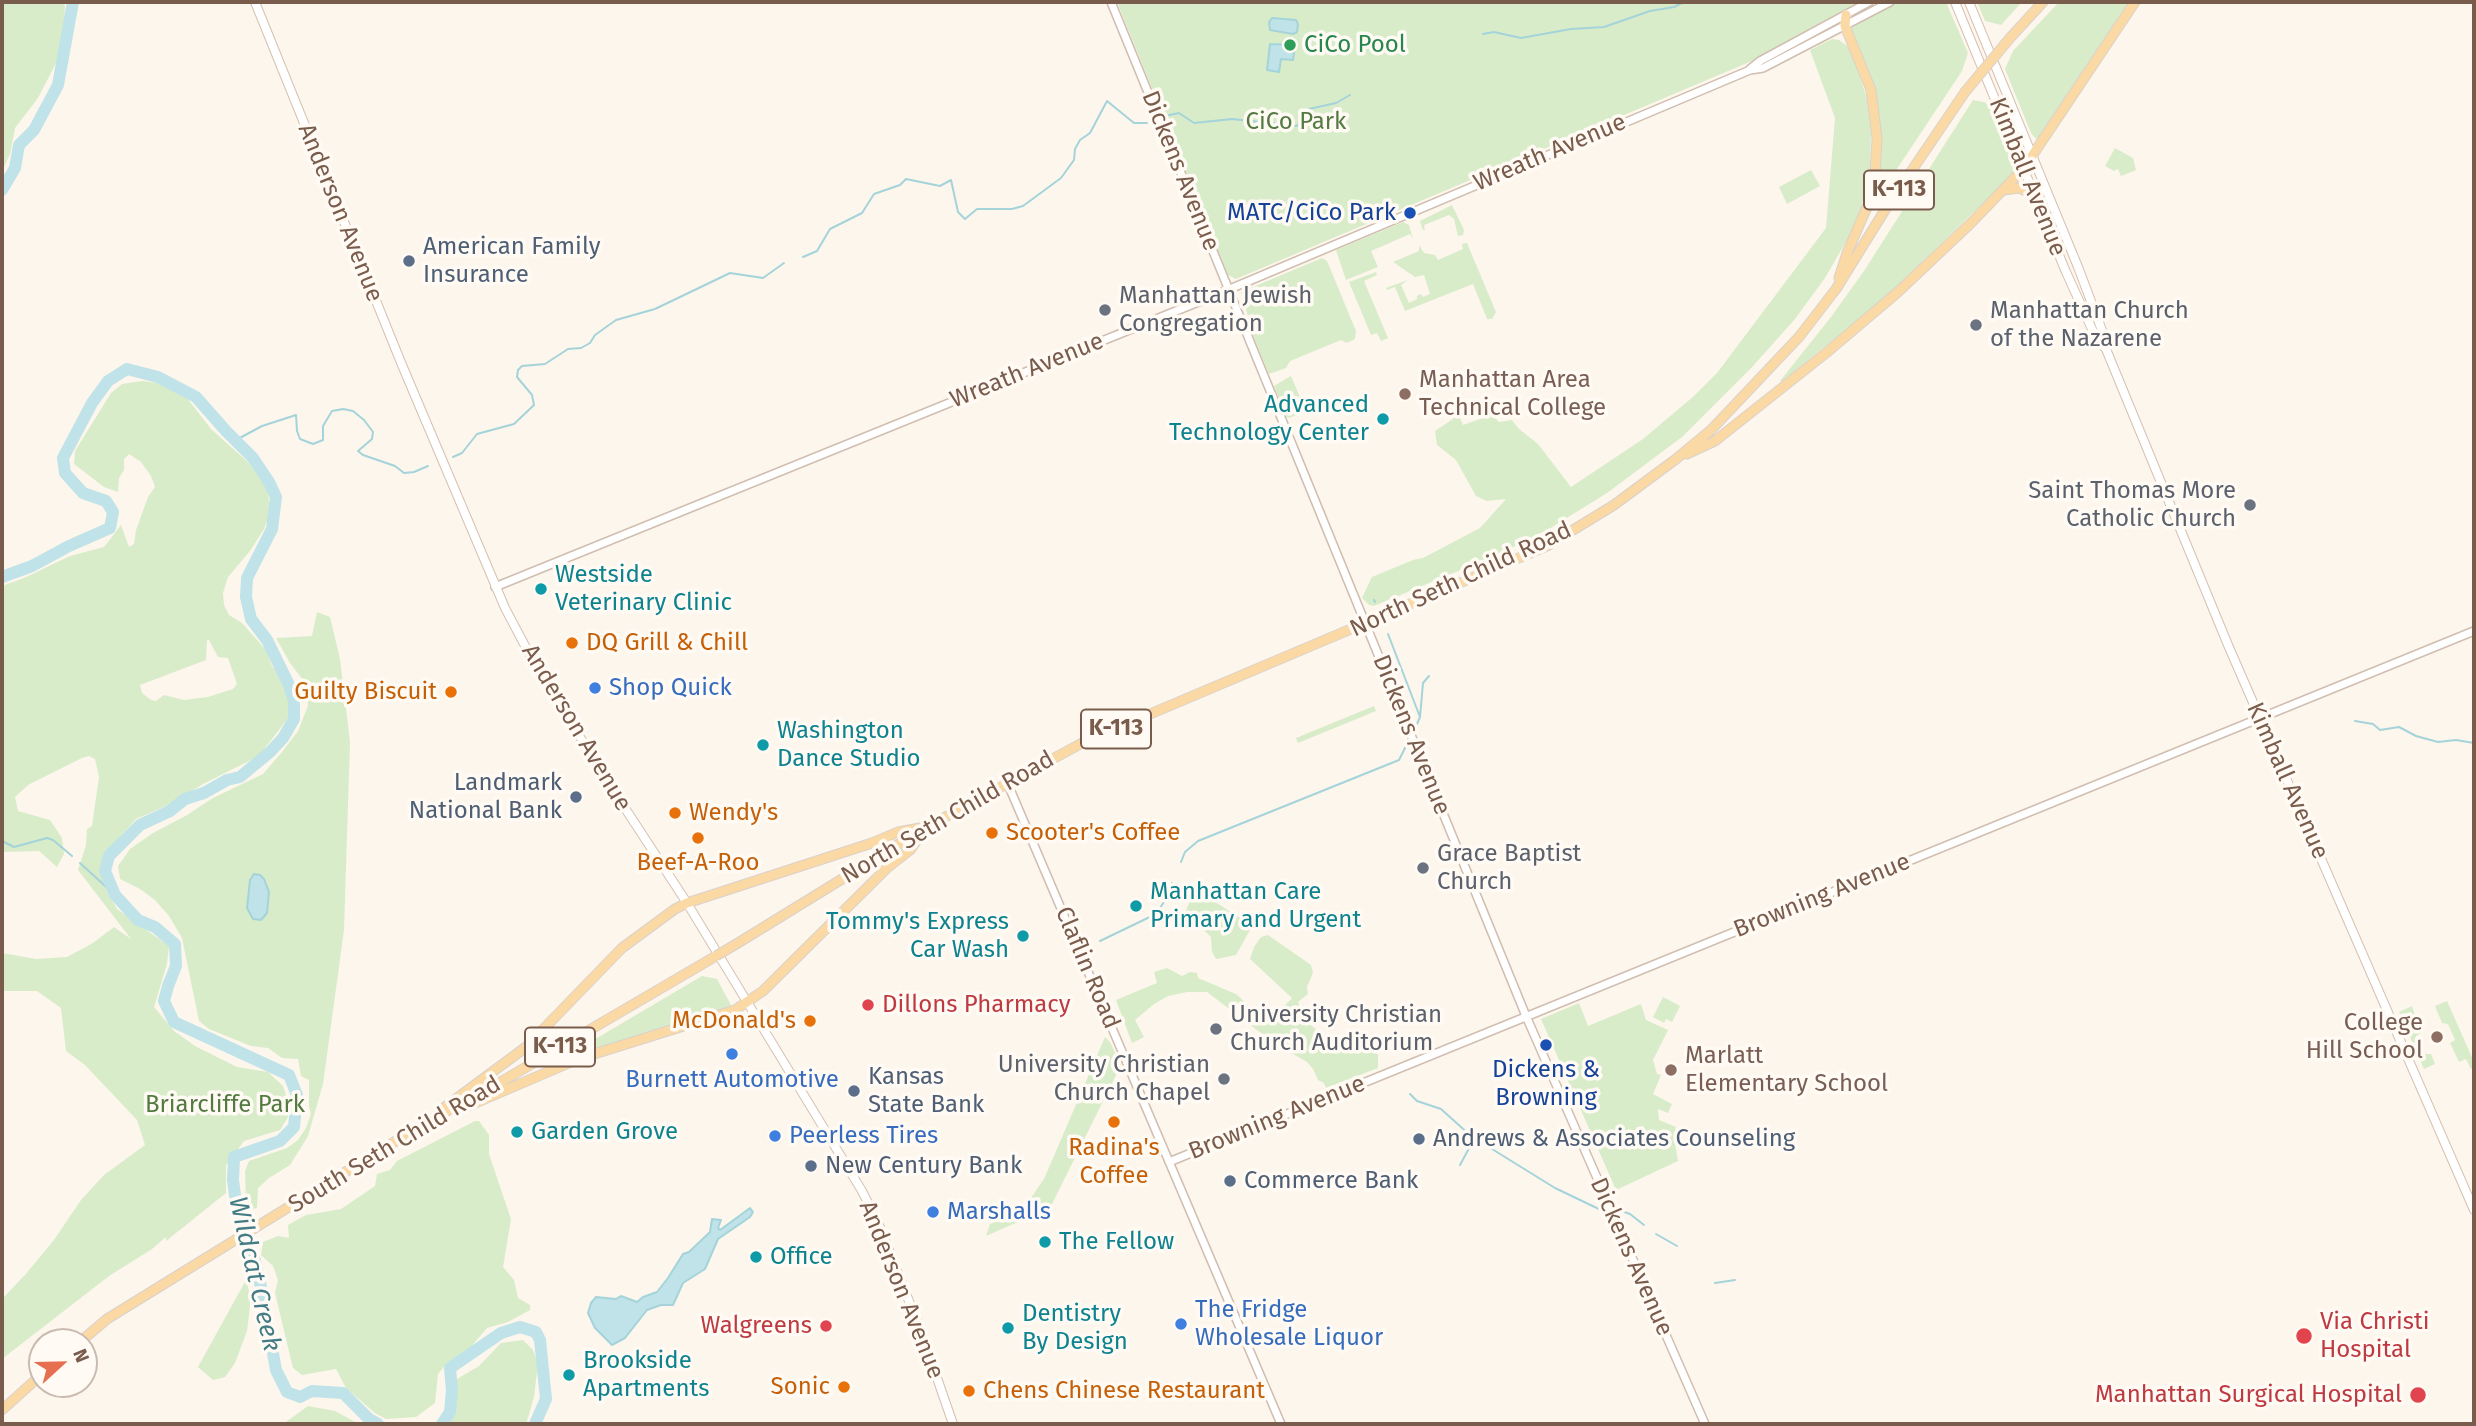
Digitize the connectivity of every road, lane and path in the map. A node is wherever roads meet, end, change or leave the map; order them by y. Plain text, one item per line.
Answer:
1 (256, 2) edge
2 (1111, 2) edge
3 (1869, 2) edge
4 (1889, 2) edge
5 (1955, 2) edge
6 (1969, 2) edge
7 (2043, 2) edge
8 (2135, 2) edge
9 (1846, 15) junction
10 (1845, 26) junction
11 (1750, 70) junction
12 (2033, 155) junction
13 (2024, 168) junction
14 (2002, 191) junction
15 (2035, 195) junction
16 (1228, 289) junction
17 (1836, 289) junction
18 (2106, 349) junction
19 (1676, 459) junction
20 (495, 587) junction
21 (1365, 625) junction
22 (2474, 631) edge
23 (2259, 718) junction
24 (1007, 782) junction
25 (925, 828) junction
26 (687, 903) junction
27 (716, 956) joint
28 (747, 1003) junction
29 (1526, 1016) junction
30 (425, 1123) junction
31 (1170, 1162) junction
32 (2474, 1210) edge
33 (96, 1328) edge
34 (28, 1387) edge
35 (2, 1410) edge
36 (953, 1424) edge
37 (1281, 1424) edge
38 (1705, 1424) edge

1 - 20 main road, Anderson Avenue
2 - 16 street, Dickens Avenue
3 - 9 street, Wreath Avenue
4 - 10 street, Wreath Avenue
5 - 13 main road, Kimball Avenue
6 - 12 main road, Kimball Avenue
7 - 17 main road, North Seth Child Road / K-113, bridge
8 - 12 main road
9 - 10 main road
9 - 11 street, Wreath Avenue
10 - 11 street, Wreath Avenue
10 - 17 main road
11 - 16 street, Wreath Avenue
12 - 13 main road
12 - 18 main road, Kimball Avenue
13 - 14 main road
13 - 15 main road, Kimball Avenue
14 - 15 main road
14 - 19 main road
15 - 18 main road, Kimball Avenue
16 - 20 street, Wreath Avenue
16 - 21 street, Dickens Avenue
17 - 19 main road, North Seth Child Road / K-113
18 - 23 main road, Kimball Avenue
19 - 21 main road, North Seth Child Road / K-113
20 - 26 main road, Anderson Avenue
21 - 24 main road, North Seth Child Road / K-113
21 - 29 street, Dickens Avenue
22 - 23 street, Browning Avenue
23 - 29 street, Browning Avenue
23 - 32 main road, Kimball Avenue
24 - 25 main road, North Seth Child Road / K-113
24 - 31 street, Claflin Road
25 - 26 main road
25 - 27 main road, North Seth Child Road / K-113, bridge
25 - 28 main road
26 - 28 main road, Anderson Avenue
26 - 30 main road
27 - 30 main road, South Seth Child Road / K-113
28 - 30 main road
28 - 36 main road, Anderson Avenue
29 - 31 street, Browning Avenue
29 - 38 street, Dickens Avenue
30 - 33 main road, South Seth Child Road / K-113
31 - 37 street, Claflin Road
34 - 35 main road

